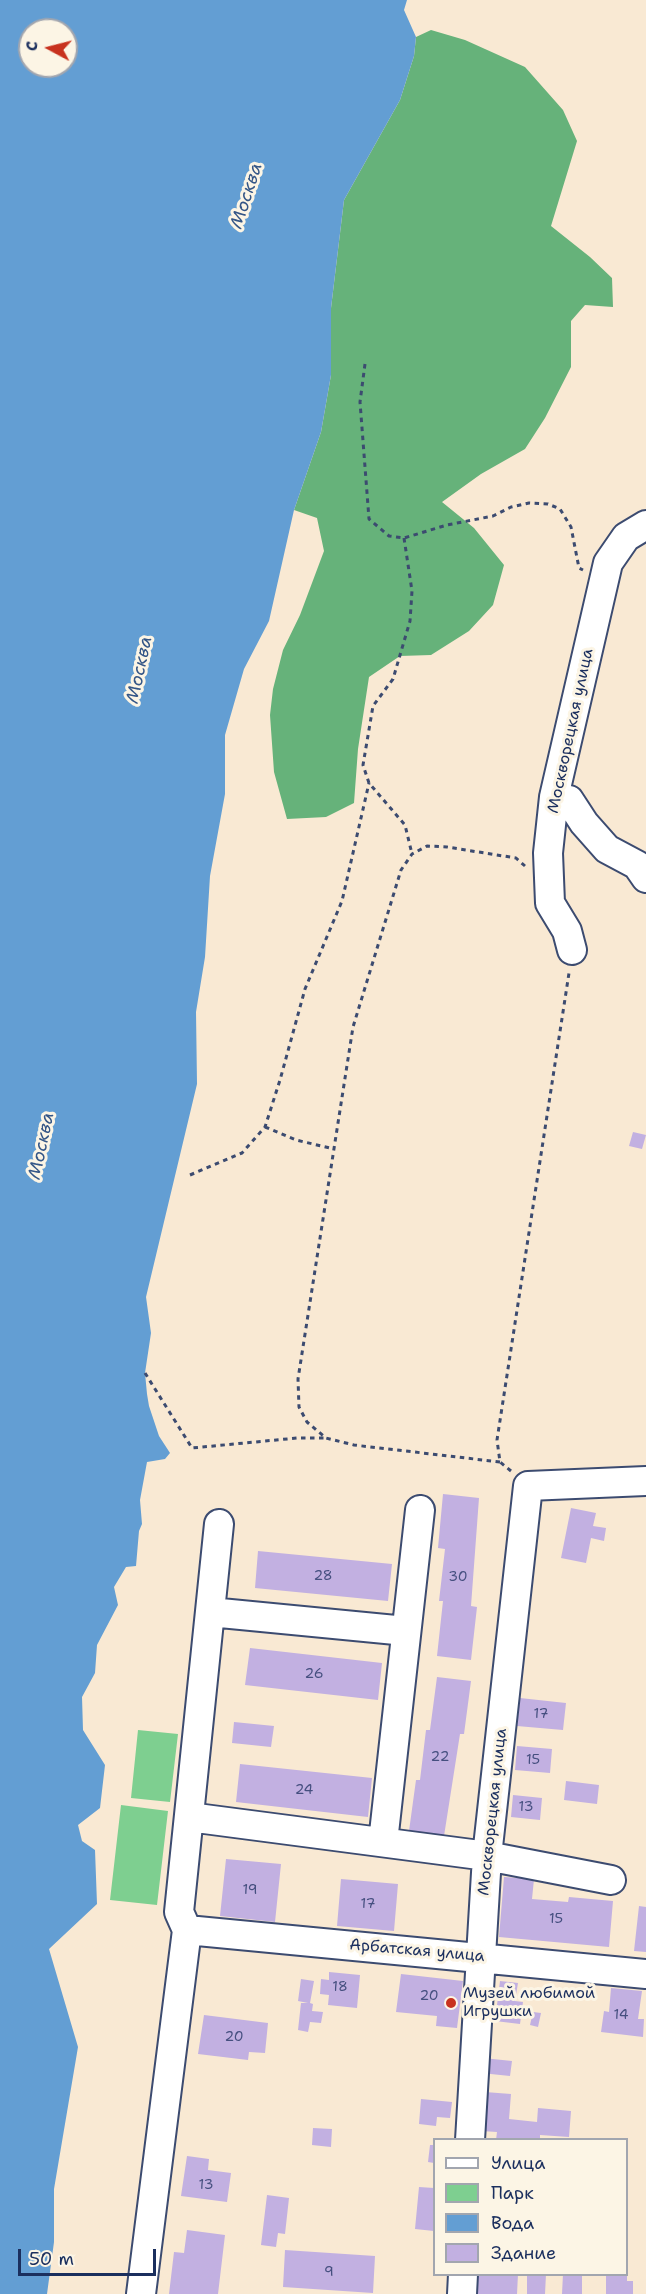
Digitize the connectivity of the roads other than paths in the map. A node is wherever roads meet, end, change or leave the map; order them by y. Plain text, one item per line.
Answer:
1 (646, 525) edge
2 (554, 797) junction
3 (646, 878) edge
4 (572, 950) road end
5 (646, 1481) edge
6 (420, 1510) dead end
7 (219, 1524) dead end
8 (210, 1612) junction
9 (406, 1631) junction
10 (189, 1817) junction
11 (383, 1842) junction
12 (487, 1856) junction
13 (611, 1880) dead end
14 (187, 1930) junction
15 (480, 1957) junction
16 (646, 1974) edge
17 (470, 2138) edge
18 (463, 2276) edge
19 (141, 2294) edge
20 (462, 2294) edge

1 - 2 street, Москворецкая улица
2 - 3 street
2 - 4 street, Москворецкая улица
5 - 12 street, Москворецкая улица
6 - 9 street
7 - 8 street
8 - 9 street
8 - 10 street
9 - 11 street
10 - 11 street
10 - 14 street
11 - 12 street
12 - 13 street
12 - 15 street, Москворецкая улица
14 - 15 street, Арбатская улица
14 - 19 street
15 - 16 street, Арбатская улица
15 - 17 street, Москворецкая улица
18 - 20 street

